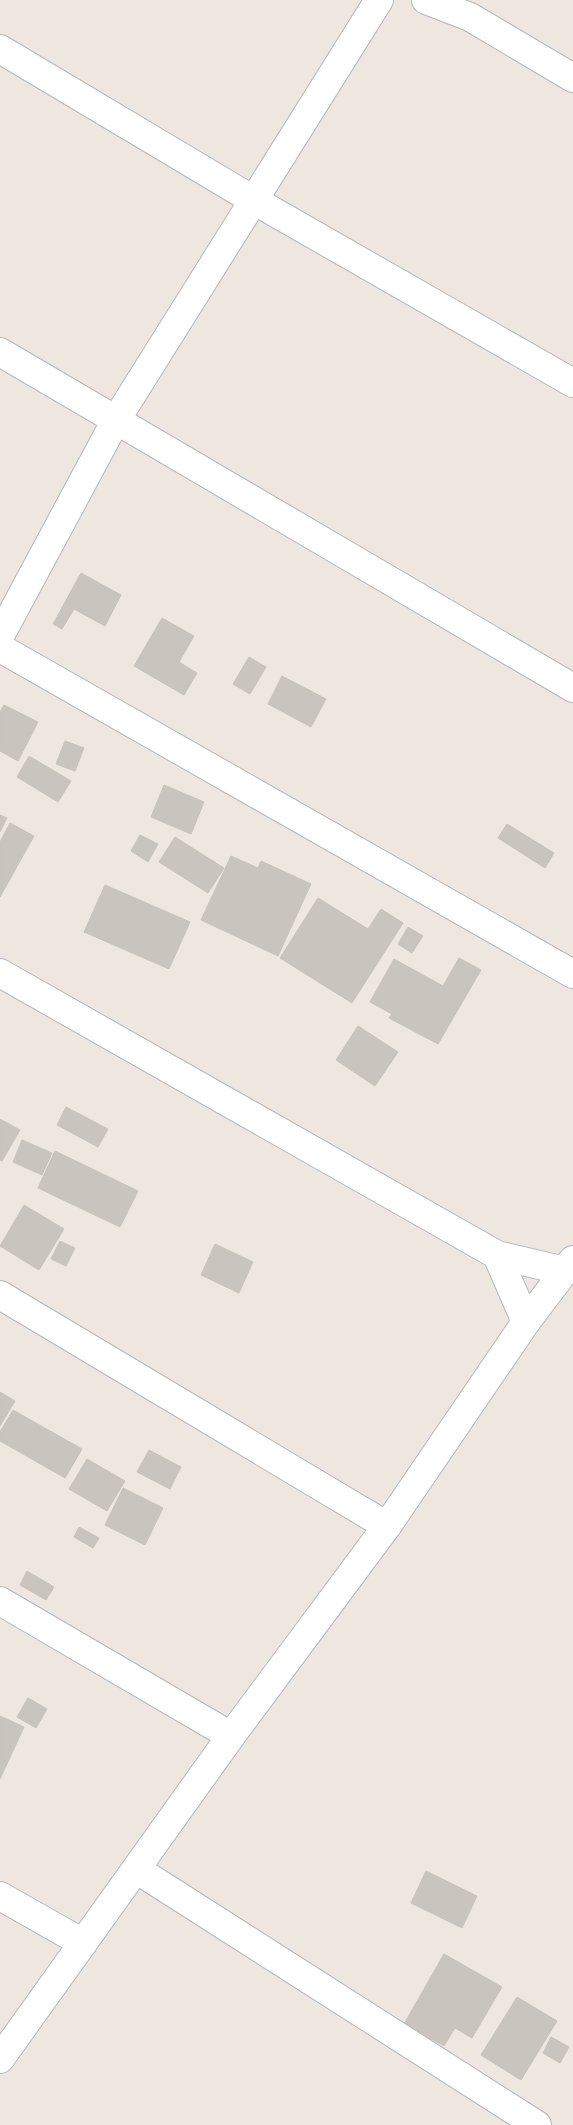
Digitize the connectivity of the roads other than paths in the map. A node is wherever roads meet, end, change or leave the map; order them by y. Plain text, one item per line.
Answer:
1 (379, 0) edge
2 (426, 0) edge
3 (0, 49) edge
4 (573, 78) edge
5 (255, 201) junction
6 (0, 352) edge
7 (573, 383) edge
8 (116, 420) junction
9 (0, 636) edge
10 (0, 648) edge
11 (573, 688) edge
12 (0, 973) edge
13 (573, 974) edge
14 (497, 1255) junction
15 (570, 1269) edge
16 (0, 1296) edge
17 (526, 1322) junction
18 (387, 1526) junction
19 (0, 1601) edge
20 (231, 1736) junction
21 (136, 1869) junction
22 (0, 1896) edge
23 (83, 1944) junction
24 (0, 2059) edge
25 (537, 2125) edge

1 - 5 street
2 - 4 street
3 - 5 street
5 - 7 street
5 - 8 street
6 - 8 street
8 - 9 street
8 - 11 street
10 - 13 street
12 - 14 street
14 - 15 street
14 - 17 street
15 - 17 street
16 - 18 street
17 - 18 street
18 - 20 street
19 - 20 street
20 - 21 street
21 - 23 street
21 - 25 street
22 - 23 street
23 - 24 street

